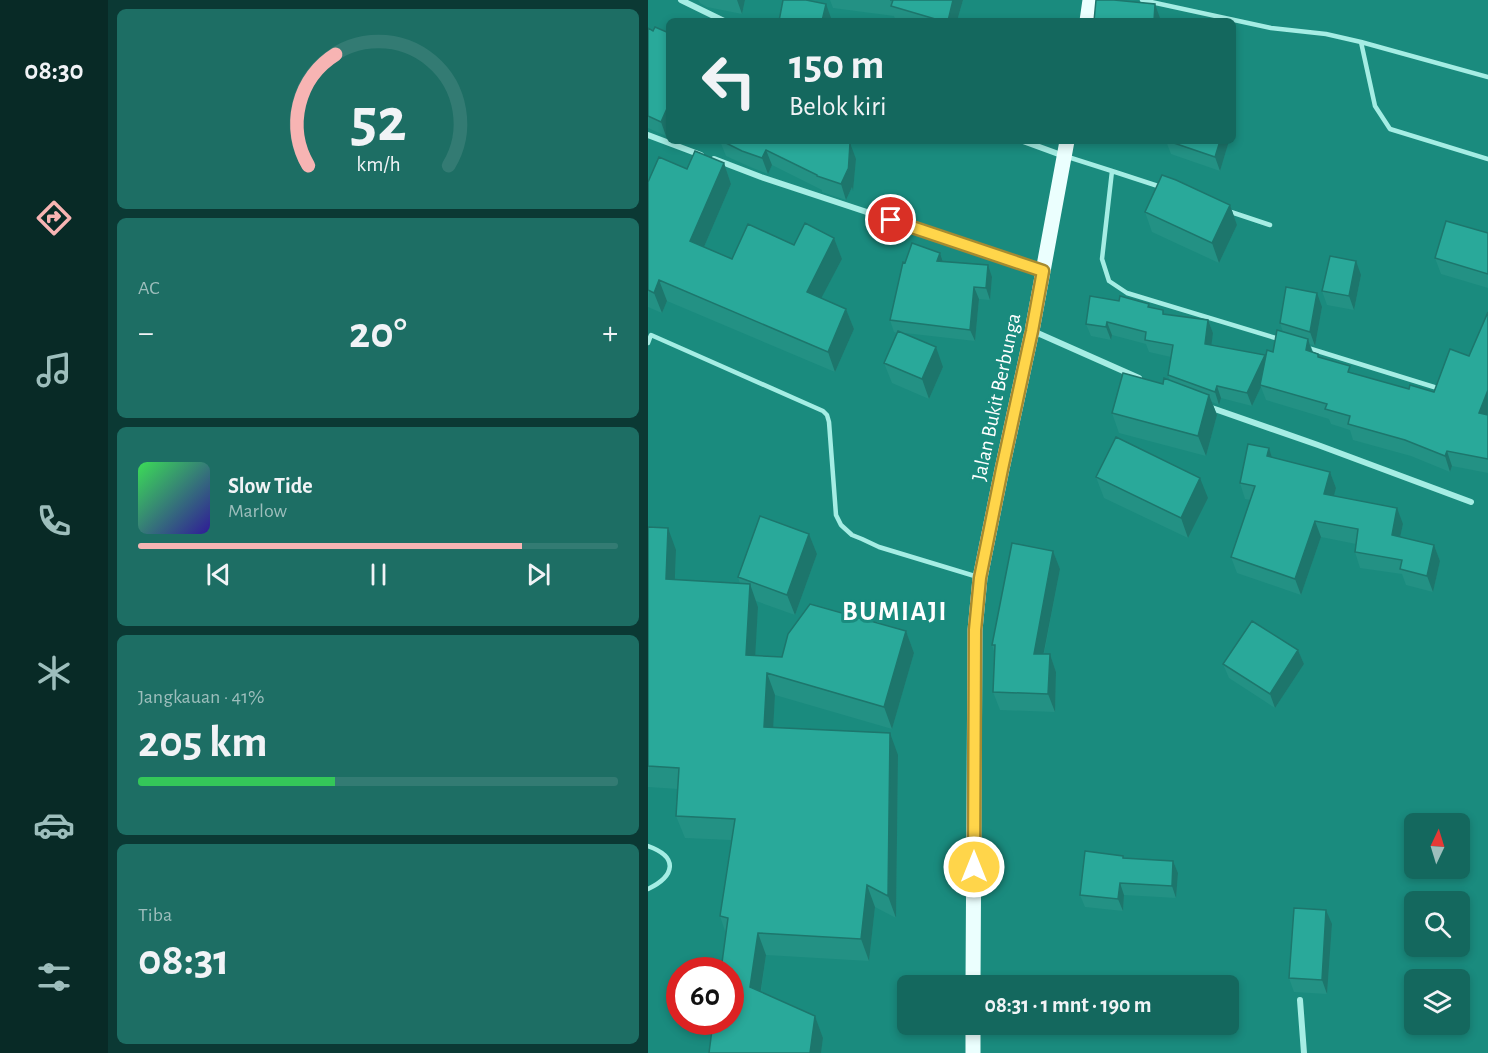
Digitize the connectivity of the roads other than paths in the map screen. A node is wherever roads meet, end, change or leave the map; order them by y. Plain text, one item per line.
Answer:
1 (681, 0) edge
2 (1090, 0) edge
3 (1142, 0) edge
4 (718, 18) edge
5 (1087, 18) edge
6 (1224, 18) edge
7 (1236, 21) edge
8 (1361, 42) junction
9 (1488, 77) edge
10 (648, 135) edge
11 (666, 142) edge
12 (672, 144) edge
13 (1041, 144) edge
14 (1066, 148) edge
15 (1488, 159) edge
16 (1112, 171) junction
17 (1169, 190) edge
18 (1225, 210) edge
19 (1270, 225) dead end
20 (1043, 271) junction
21 (1032, 331) junction
22 (650, 334) edge
23 (1286, 341) edge
24 (648, 343) edge
25 (1298, 345) edge
26 (1149, 383) edge
27 (1434, 387) edge
28 (1202, 404) edge
29 (1471, 502) dead end
30 (980, 578) junction
31 (648, 846) edge
32 (648, 889) edge
33 (973, 975) edge
34 (1300, 1000) dead end
35 (973, 1035) edge
36 (973, 1053) edge
37 (1304, 1053) edge

1 - 4 street
2 - 5 main road
3 - 6 lane
7 - 8 lane
8 - 9 lane
8 - 15 lane
10 - 11 street
12 - 20 street
13 - 14 street
14 - 16 lane
14 - 20 main road, Jalan Bukit Berbunga
16 - 17 lane
16 - 23 lane
18 - 19 lane
20 - 21 main road, Jalan Bukit Berbunga
21 - 26 street
21 - 30 main road, Jalan Bukit Berbunga
22 - 24 lane
22 - 30 lane
25 - 27 lane
28 - 29 street
30 - 33 main road, Jalan Bukit Berbunga
31 - 32 lane
34 - 37 street
35 - 36 main road

